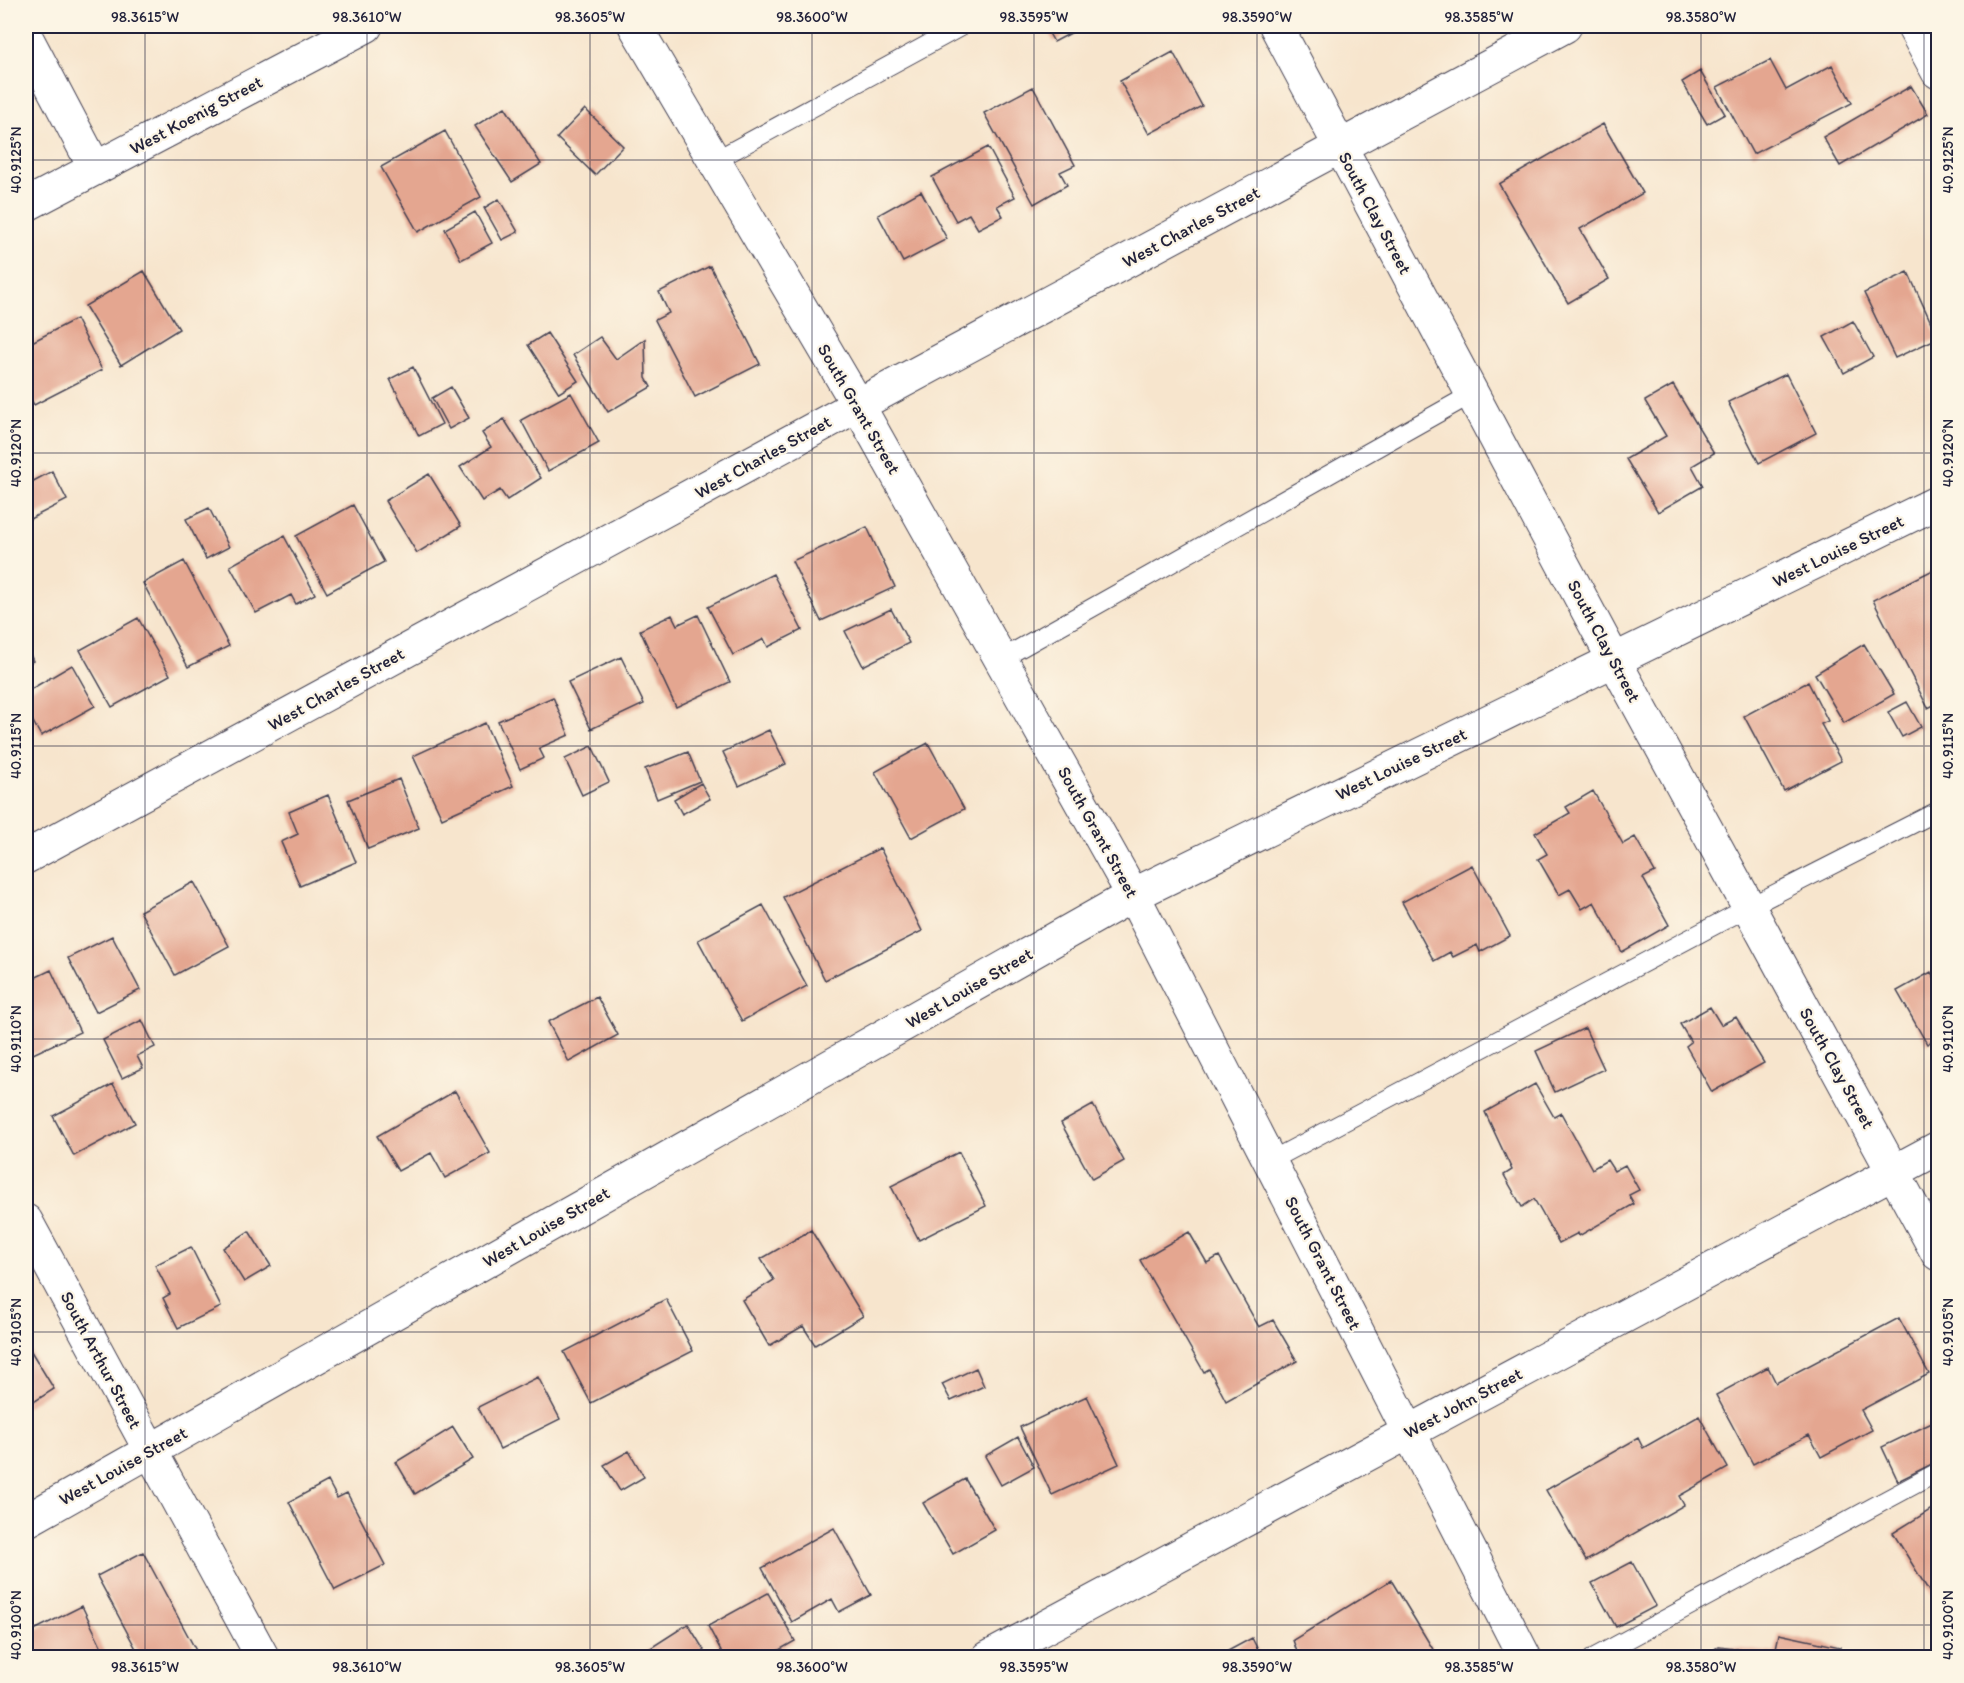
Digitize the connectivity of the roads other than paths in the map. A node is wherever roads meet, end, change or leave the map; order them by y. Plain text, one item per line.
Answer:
1 (366, 26) edge
2 (635, 26) edge
3 (962, 26) edge
4 (1276, 26) edge
5 (1565, 26) edge
6 (1913, 26) edge
7 (26, 37) edge
8 (1938, 72) edge
9 (1340, 147) junction
10 (714, 161) junction
11 (95, 168) junction
12 (26, 205) edge
13 (1472, 394) junction
14 (858, 405) junction
15 (1938, 502) edge
16 (1001, 659) junction
17 (1614, 660) junction
18 (1938, 812) edge
19 (26, 857) edge
20 (1133, 895) junction
21 (1749, 907) junction
22 (1938, 1148) edge
23 (1270, 1161) junction
24 (1894, 1172) junction
25 (26, 1221) edge
26 (1938, 1254) edge
27 (1409, 1432) junction
28 (150, 1452) junction
29 (1938, 1473) edge
30 (26, 1521) edge
31 (263, 1658) edge
32 (988, 1658) edge
33 (1525, 1658) edge
34 (1593, 1658) edge

1 - 11 street, West Koenig Street
2 - 10 street, South Grant Street
3 - 10 lane
4 - 9 street, South Clay Street
5 - 9 street, West Charles Street
6 - 8 street
7 - 11 street
9 - 13 street, South Clay Street
9 - 14 street, West Charles Street
10 - 14 street, South Grant Street
11 - 12 street, West Koenig Street
13 - 16 lane
13 - 17 street, South Clay Street
14 - 16 street, South Grant Street
14 - 19 street, West Charles Street
15 - 17 street, West Louise Street
16 - 20 street, South Grant Street
17 - 20 street, West Louise Street
17 - 21 street, South Clay Street
18 - 21 lane
20 - 23 street, South Grant Street
20 - 28 street, West Louise Street
21 - 23 lane
21 - 24 street, South Clay Street
22 - 24 street, West John Street
23 - 27 street, South Grant Street
24 - 26 street, South Clay Street
24 - 27 street, West John Street
25 - 28 street, South Arthur Street
27 - 32 street, West John Street
27 - 33 street, South Grant Street
28 - 30 street, West Louise Street
28 - 31 street, South Arthur Street
29 - 34 lane

